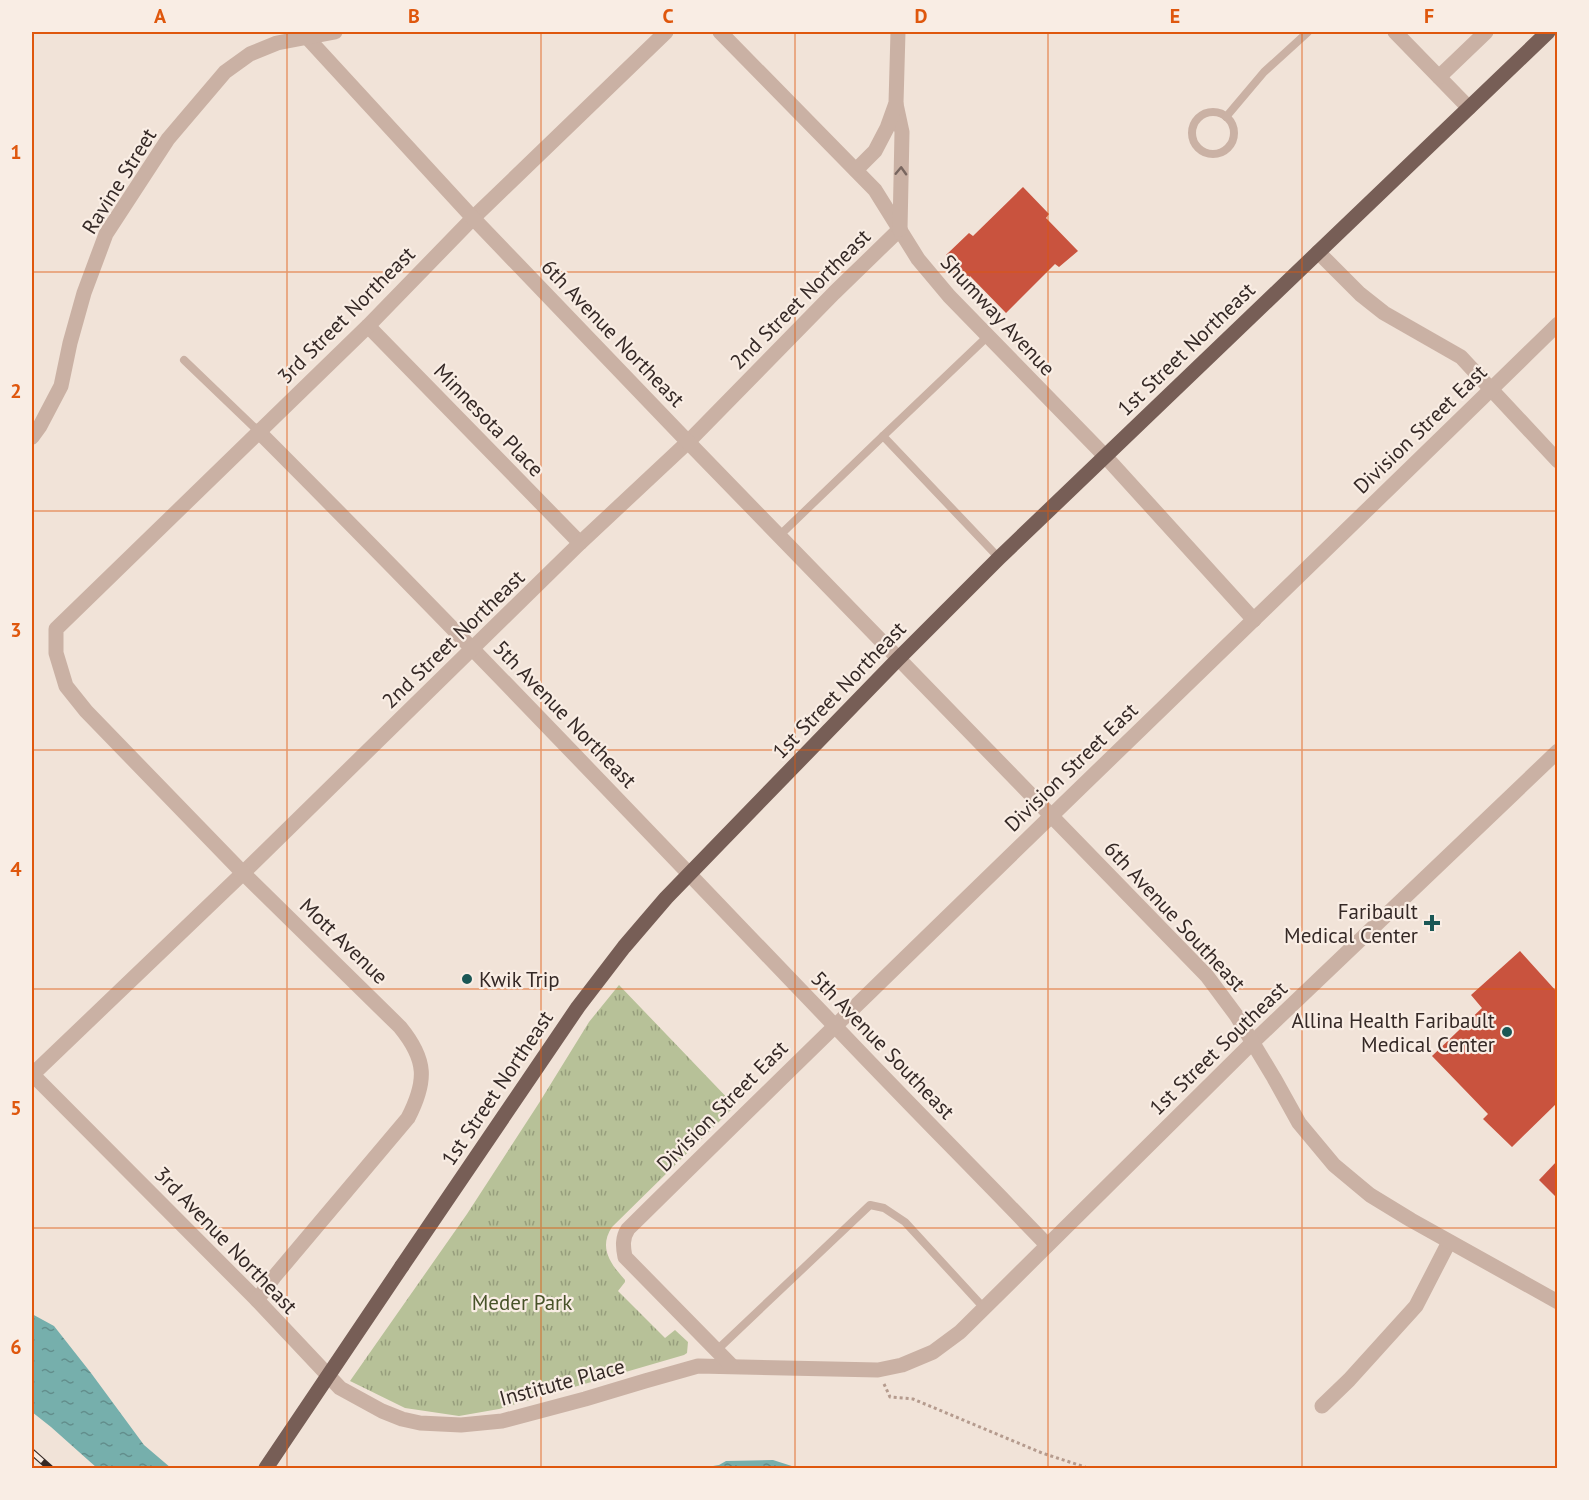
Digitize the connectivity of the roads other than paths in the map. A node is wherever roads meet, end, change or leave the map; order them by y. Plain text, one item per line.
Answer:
1 (335, 32) edge
2 (666, 32) edge
3 (720, 32) edge
4 (898, 32) edge
5 (1308, 32) edge
6 (1395, 32) edge
7 (1486, 32) edge
8 (1548, 32) edge
9 (304, 34) edge
10 (1439, 77) junction
11 (896, 103) junction
12 (1469, 108) junction
13 (1226, 117) junction
14 (856, 170) junction
15 (473, 218) junction
16 (900, 229) junction
17 (1318, 252) junction
18 (1557, 324) edge
19 (368, 326) junction
20 (988, 336) junction
21 (184, 360) dead end
22 (1492, 389) junction
23 (258, 430) junction
24 (883, 436) junction
25 (32, 437) edge
26 (688, 442) junction
27 (1105, 456) junction
28 (1557, 461) edge
29 (779, 536) junction
30 (580, 543) junction
31 (999, 558) junction
32 (1254, 620) junction
33 (56, 628) joint
34 (473, 649) junction
35 (898, 658) junction
36 (1557, 751) edge
37 (1051, 814) junction
38 (243, 873) junction
39 (690, 873) junction
40 (834, 1026) junction
41 (1253, 1042) junction
42 (32, 1075) edge
43 (1449, 1242) junction
44 (1047, 1245) junction
45 (257, 1300) junction
46 (1557, 1302) edge
47 (984, 1308) junction
48 (717, 1350) junction
49 (732, 1366) junction
50 (878, 1370) joint
51 (1322, 1406) dead end
52 (402, 1419) joint
53 (266, 1468) edge

1 - 9 street, Ravine Street
2 - 15 street, 3rd Street Northeast
3 - 14 street, Shumway Avenue
4 - 11 street
5 - 13 lane
6 - 10 street
7 - 10 street
8 - 12 main road, 1st Street Northeast
9 - 15 street, 6th Avenue Northeast
9 - 25 street, Ravine Street
10 - 12 street
11 - 14 street
16 -> 11 street
12 - 17 main road, 1st Street Northeast
13 - 13 lane
14 - 16 street, Shumway Avenue
15 - 19 street, 3rd Street Northeast
15 - 26 street, 6th Avenue Northeast
16 - 20 street, Shumway Avenue
16 - 26 street, 2nd Street Northeast
17 - 22 street
17 - 27 main road, 1st Street Northeast
18 - 22 street, Division Street East
19 - 23 street, 3rd Street Northeast
19 - 30 street, Minnesota Place
20 - 24 lane
20 - 27 street, Shumway Avenue
21 - 23 lane
22 - 28 street
22 - 32 street, Division Street East
23 - 33 street, 3rd Street Northeast
23 - 34 street, 5th Avenue Northeast
24 - 29 lane
24 - 31 lane
26 - 29 street, 6th Avenue Northeast
26 - 30 street, 2nd Street Northeast
27 - 31 main road, 1st Street Northeast
27 - 32 street, Shumway Avenue
29 - 35 street, 6th Avenue Northeast
30 - 34 street, 2nd Street Northeast
31 - 35 main road, 1st Street Northeast
32 - 37 street, Division Street East
33 - 38 street, Mott Avenue
34 - 38 street, 2nd Street Northeast
34 - 39 street, 5th Avenue Northeast
35 - 37 street, 6th Avenue Southeast
35 - 39 main road, 1st Street Northeast
36 - 41 street, 1st Street Southeast
37 - 40 street, Division Street East
37 - 41 street, 6th Avenue Southeast
38 - 42 street, 2nd Street Northeast
38 - 45 street, Mott Avenue
39 - 40 street, 5th Avenue Southeast
39 - 53 main road, 1st Street Northeast, bridge
40 - 44 street, 5th Avenue Southeast
40 - 48 street, Division Street East
41 - 43 street, 6th Avenue Southeast
41 - 44 street, 1st Street Southeast
42 - 45 street, 3rd Avenue Northeast
43 - 46 street, 6th Avenue Southeast
43 - 51 street
44 - 47 street, 1st Street Southeast
45 - 52 street, 3rd Avenue Northeast
47 - 48 lane
47 - 50 street, 1st Street Southeast
48 - 49 street
49 - 50 street, Institute Place
49 - 52 street, Institute Place

